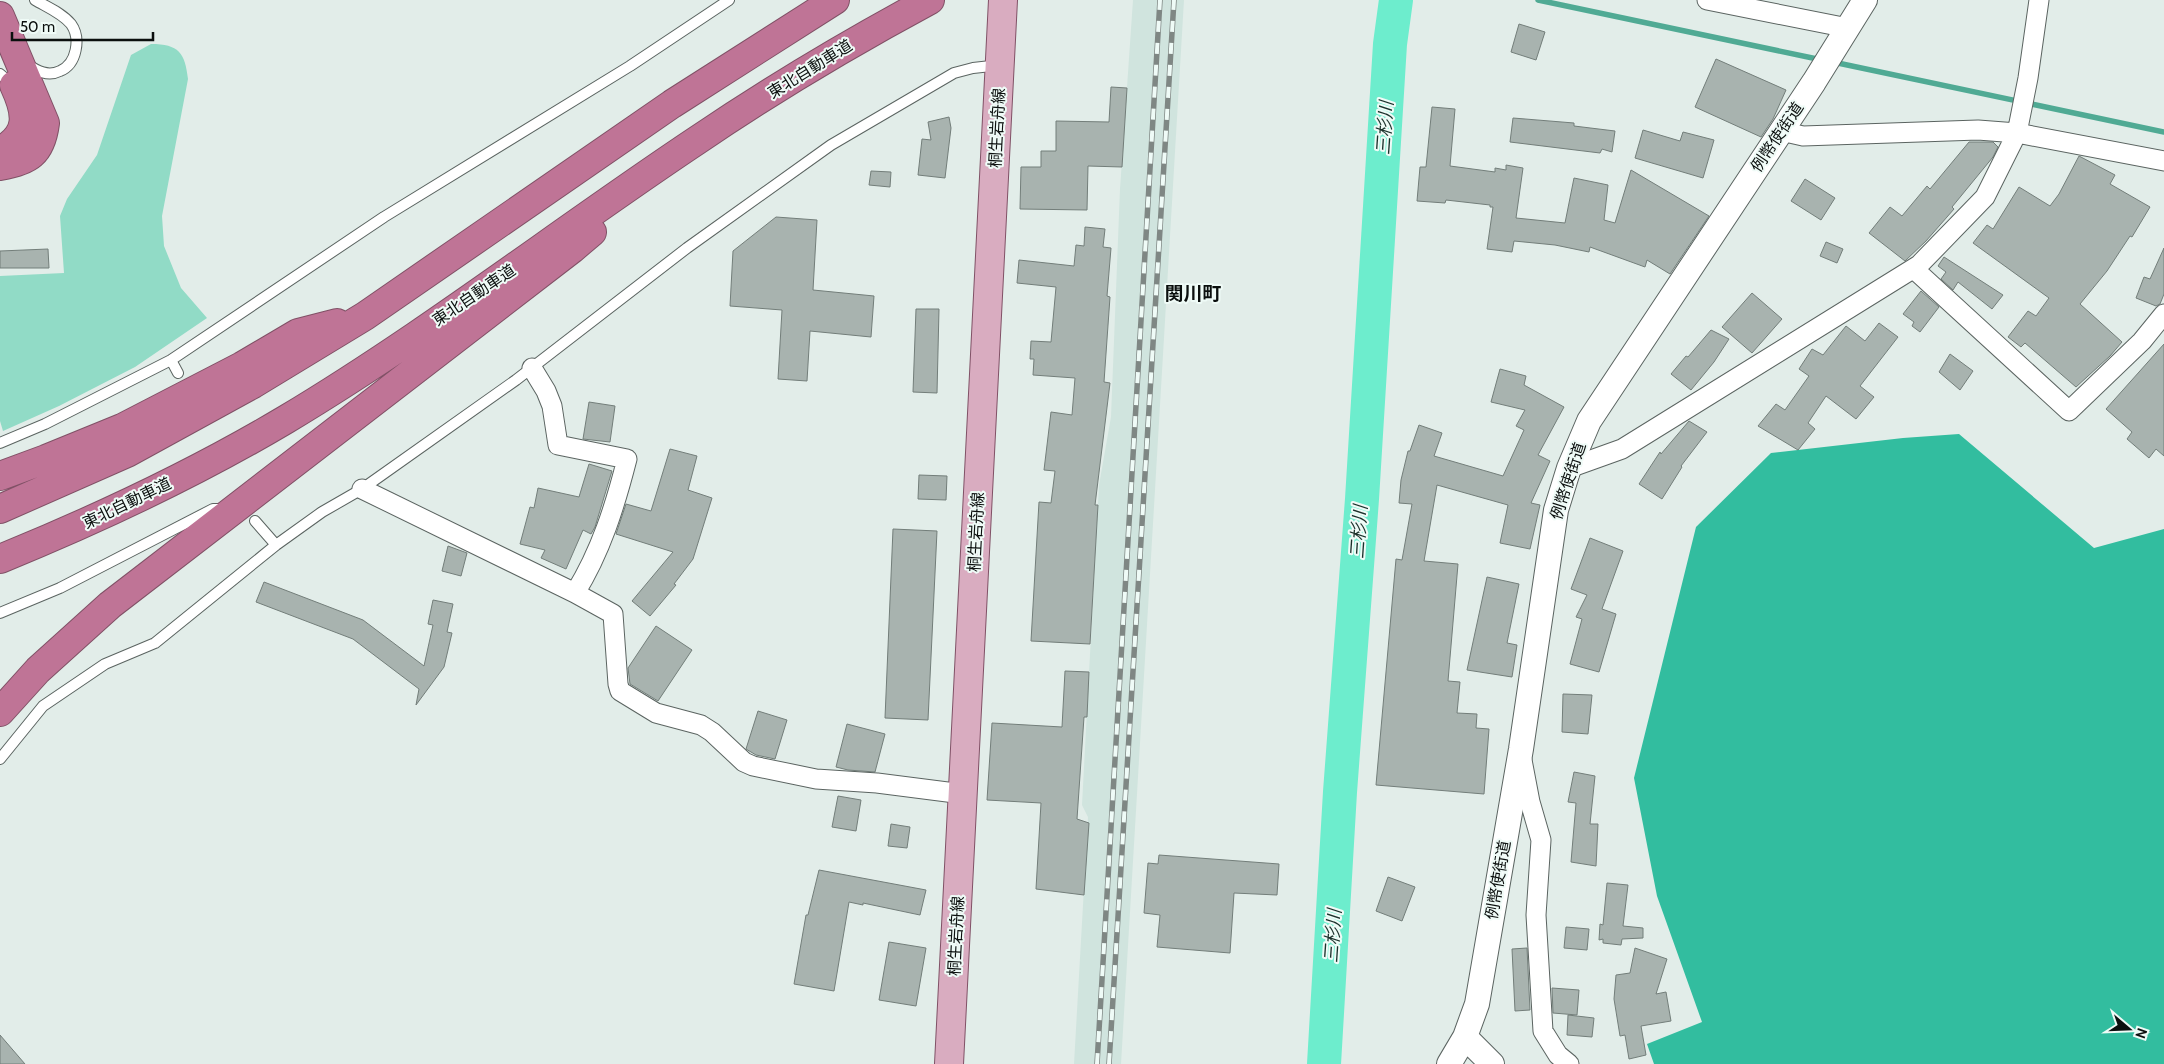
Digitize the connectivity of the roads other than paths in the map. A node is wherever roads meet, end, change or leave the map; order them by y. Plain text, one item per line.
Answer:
1 (35, 0) edge
2 (729, 0) edge
3 (835, 0) edge
4 (930, 0) edge
5 (1003, 0) edge
6 (1707, 0) edge
7 (1865, 0) edge
8 (2039, 0) edge
9 (0, 16) edge
10 (1845, 33) junction
11 (1000, 65) junction
12 (9, 68) edge
13 (2018, 129) junction
14 (1781, 131) junction
15 (697, 140) junction
16 (0, 151) edge
17 (2164, 162) edge
18 (0, 166) edge
19 (1914, 269) junction
20 (2164, 314) edge
21 (365, 316) junction
22 (171, 360) junction
23 (532, 368) junction
24 (178, 373) dead end
25 (0, 443) edge
26 (1569, 468) junction
27 (0, 476) edge
28 (362, 489) junction
29 (0, 509) edge
30 (245, 515) junction
31 (276, 545) junction
32 (0, 559) edge
33 (575, 593) junction
34 (0, 613) edge
35 (0, 712) edge
36 (1520, 749) junction
37 (0, 759) edge
38 (963, 794) junction
39 (1465, 1037) junction
40 (1490, 1063) edge
41 (949, 1064) edge
42 (1449, 1064) edge
43 (1569, 1064) edge

1 - 12 lane
2 - 22 lane
3 - 21 highway
4 - 15 highway, 東北自動車道
5 - 11 main road, 桐生岩舟線
6 - 10 street
7 - 10 street, 例幣使街道
8 - 13 street
9 - 12 highway
10 - 14 street, 例幣使街道
11 - 23 lane
11 - 38 main road, 桐生岩舟線
12 - 16 highway
12 - 18 highway
13 - 14 street
13 - 17 street
13 - 19 street
14 - 26 street, 例幣使街道
15 - 30 highway
15 - 32 highway, 東北自動車道
19 - 20 street
19 - 26 street
21 - 27 highway
21 - 29 highway
22 - 24 lane
22 - 25 lane
23 - 28 lane
23 - 33 street
26 - 36 street, 例幣使街道
28 - 31 lane
28 - 33 street
30 - 31 lane
30 - 34 lane
30 - 35 highway
31 - 37 lane
33 - 38 street
36 - 39 street, 例幣使街道
36 - 43 street
38 - 41 main road, 桐生岩舟線
39 - 40 street
39 - 42 street, 例幣使街道

